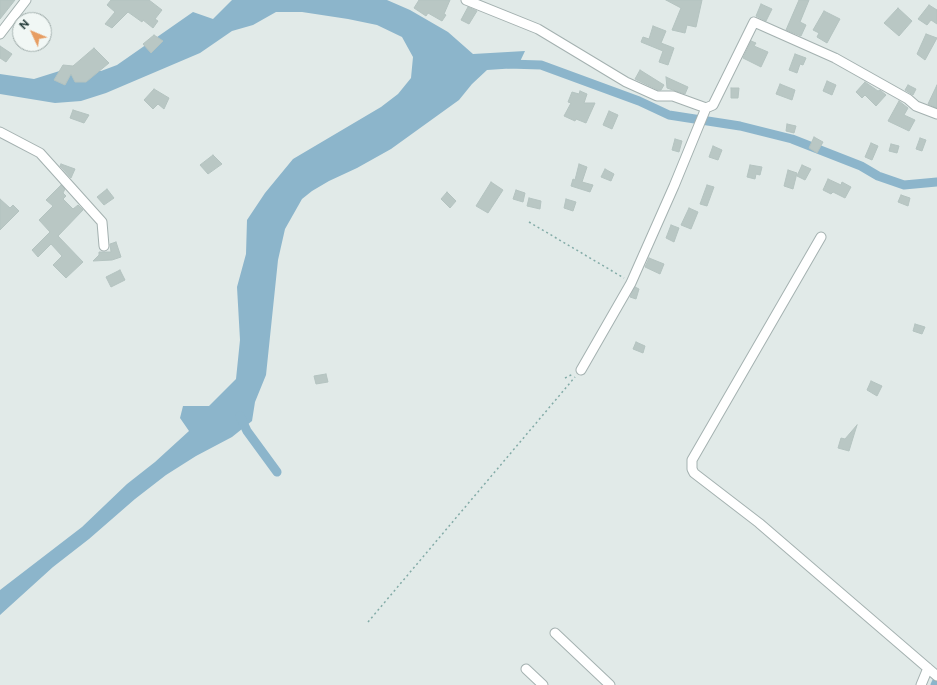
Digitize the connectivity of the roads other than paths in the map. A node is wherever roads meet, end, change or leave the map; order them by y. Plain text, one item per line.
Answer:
1 (26, 0) edge
2 (468, 0) edge
3 (0, 34) edge
4 (706, 108) junction
5 (937, 114) edge
6 (0, 132) edge
7 (821, 238) dead end
8 (104, 246) dead end
9 (581, 370) road end
10 (555, 633) dead end
11 (928, 668) junction
12 (526, 670) dead end
13 (937, 676) edge
14 (543, 685) edge
15 (610, 685) edge
16 (921, 685) edge

1 - 3 street
2 - 4 street
4 - 5 street
4 - 9 street
6 - 8 street
7 - 11 street
10 - 15 street
11 - 13 street
11 - 16 street
12 - 14 street

